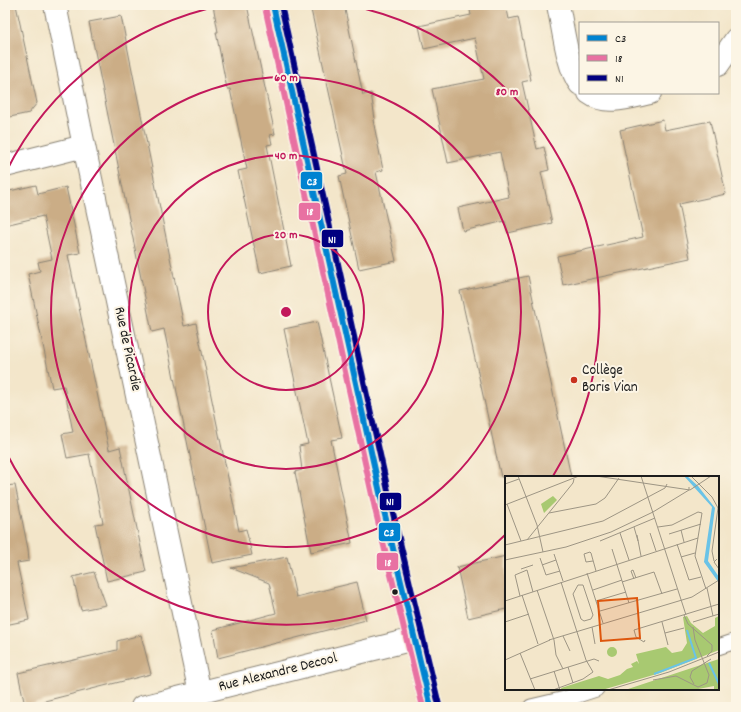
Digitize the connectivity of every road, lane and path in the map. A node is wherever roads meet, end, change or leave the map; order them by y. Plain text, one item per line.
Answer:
1 (55, 5) edge
2 (273, 5) edge
3 (558, 5) edge
4 (736, 39) edge
5 (719, 64) edge
6 (579, 81) edge
7 (595, 94) edge
8 (644, 94) edge
9 (84, 146) junction
10 (5, 166) edge
11 (414, 639) junction
12 (736, 641) edge
13 (719, 647) edge
14 (593, 690) edge
15 (200, 693) junction
16 (142, 707) edge
17 (431, 707) edge
18 (531, 707) edge

1 - 9 street, Rue de Picardie
2 - 11 street
3 - 6 street
4 - 5 street
7 - 8 street
9 - 10 street
9 - 15 street, Rue de Picardie
11 - 15 street, Rue Alexandre Decool
11 - 17 street
12 - 13 lane
14 - 18 lane
15 - 16 street, Rue Alexandre Decool

